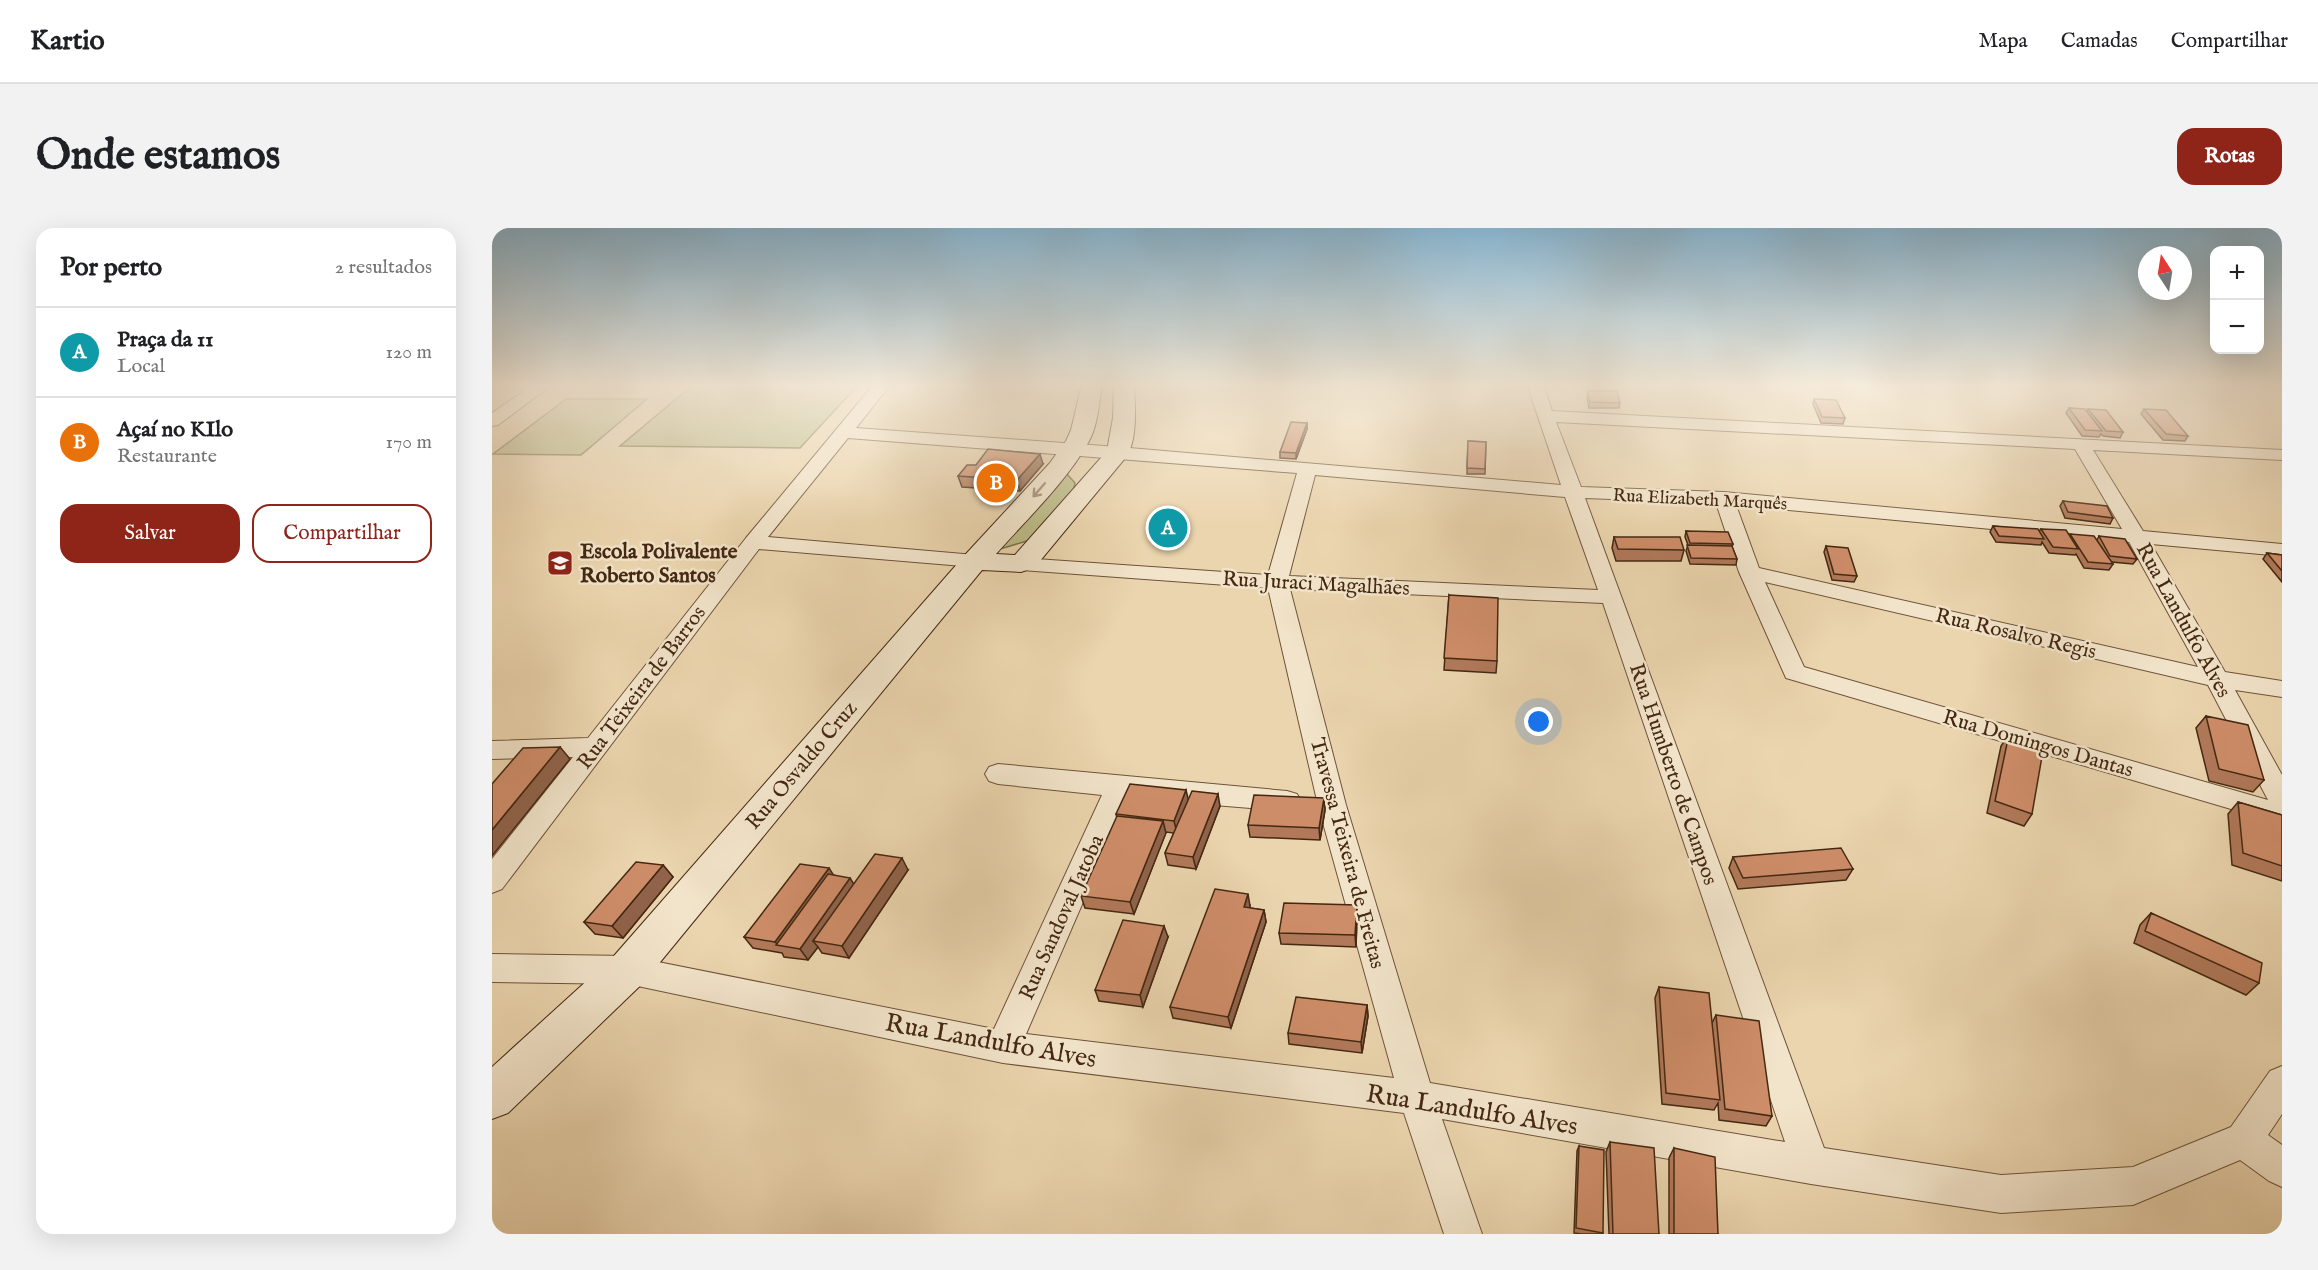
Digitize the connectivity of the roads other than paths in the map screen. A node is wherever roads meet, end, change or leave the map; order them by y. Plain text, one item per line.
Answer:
1 (1081, 431) edge
2 (1122, 431) edge
3 (1550, 431) edge
4 (1841, 431) edge
5 (844, 432) joint
6 (2080, 443) junction
7 (1071, 449) junction
8 (1118, 452) junction
9 (2282, 455) edge
10 (1057, 469) junction
11 (1307, 469) junction
12 (1097, 474) junction
13 (1572, 492) junction
14 (1724, 498) junction
15 (2137, 535) junction
16 (753, 542) junction
17 (2282, 550) edge
18 (980, 556) junction
19 (1026, 559) junction
20 (1750, 572) junction
21 (1277, 582) junction
22 (1612, 597) junction
23 (2218, 679) junction
24 (2282, 689) edge
25 (596, 747) junction
26 (492, 750) edge
27 (998, 774) dead end
28 (1119, 787) junction
29 (2282, 800) edge
30 (1332, 805) junction
31 (2282, 814) edge
32 (492, 881) edge
33 (492, 968) edge
34 (628, 970) junction
35 (1003, 1047) junction
36 (2282, 1083) edge
37 (492, 1097) edge
38 (1417, 1098) junction
39 (2244, 1140) junction
40 (1811, 1165) junction
41 (2282, 1168) edge
42 (1463, 1234) edge

1 - 7 main road, Rua Osvaldo Cruz
2 - 8 main road
3 - 13 street, Rua Humberto de Campos
4 - 6 street
5 - 7 street, Rua Elizabeth Marquês
5 - 16 street, Rua Teixeira de Barros
6 - 9 street
6 - 15 street, Rua Landulfo Alves
7 - 8 street, Rua Elizabeth Marquês
7 - 10 main road, Rua Osvaldo Cruz
8 - 11 street, Rua Elizabeth Marquês
8 - 12 main road
10 - 12 main road
10 -> 18 main road, Rua Osvaldo Cruz
11 - 13 street, Rua Elizabeth Marquês
11 - 21 street, Travessa Teixeira de Freitas
12 - 19 main road
13 - 14 street, Rua Elizabeth Marquês
13 - 22 street, Rua Humberto de Campos
14 - 15 street, Rua Elizabeth Marquês
14 - 20 street
15 - 17 street, Rua Elizabeth Marquês
15 - 23 street, Rua Landulfo Alves
16 - 18 street
16 - 25 street, Rua Teixeira de Barros
18 - 19 main road
18 - 34 main road, Rua Osvaldo Cruz
19 - 21 street, Rua Juraci Magalhães
20 - 23 street, Rua Rosalvo Regis
20 - 31 street, Rua Domingos Dantas
21 - 22 street, Rua Juraci Magalhães
21 - 30 street, Travessa Teixeira de Freitas
22 - 40 street, Rua Humberto de Campos
23 - 24 street, Rua Rosalvo Regis
23 - 29 street, Rua Landulfo Alves
25 - 26 street
25 - 32 street, Rua Teixeira de Barros
27 - 28 street
28 - 30 street
28 - 35 street, Rua Sandoval Jatoba
30 - 38 street, Travessa Teixeira de Freitas
33 - 34 street, Rua Landulfo Alves
34 - 35 street, Rua Landulfo Alves
34 - 37 main road, Rua Osvaldo Cruz
35 - 38 street, Rua Landulfo Alves
36 - 39 street
38 - 40 street, Rua Landulfo Alves
38 - 42 street, Travessa Teixeira de Freitas
39 - 40 street, Rua Landulfo Alves
39 - 41 street

